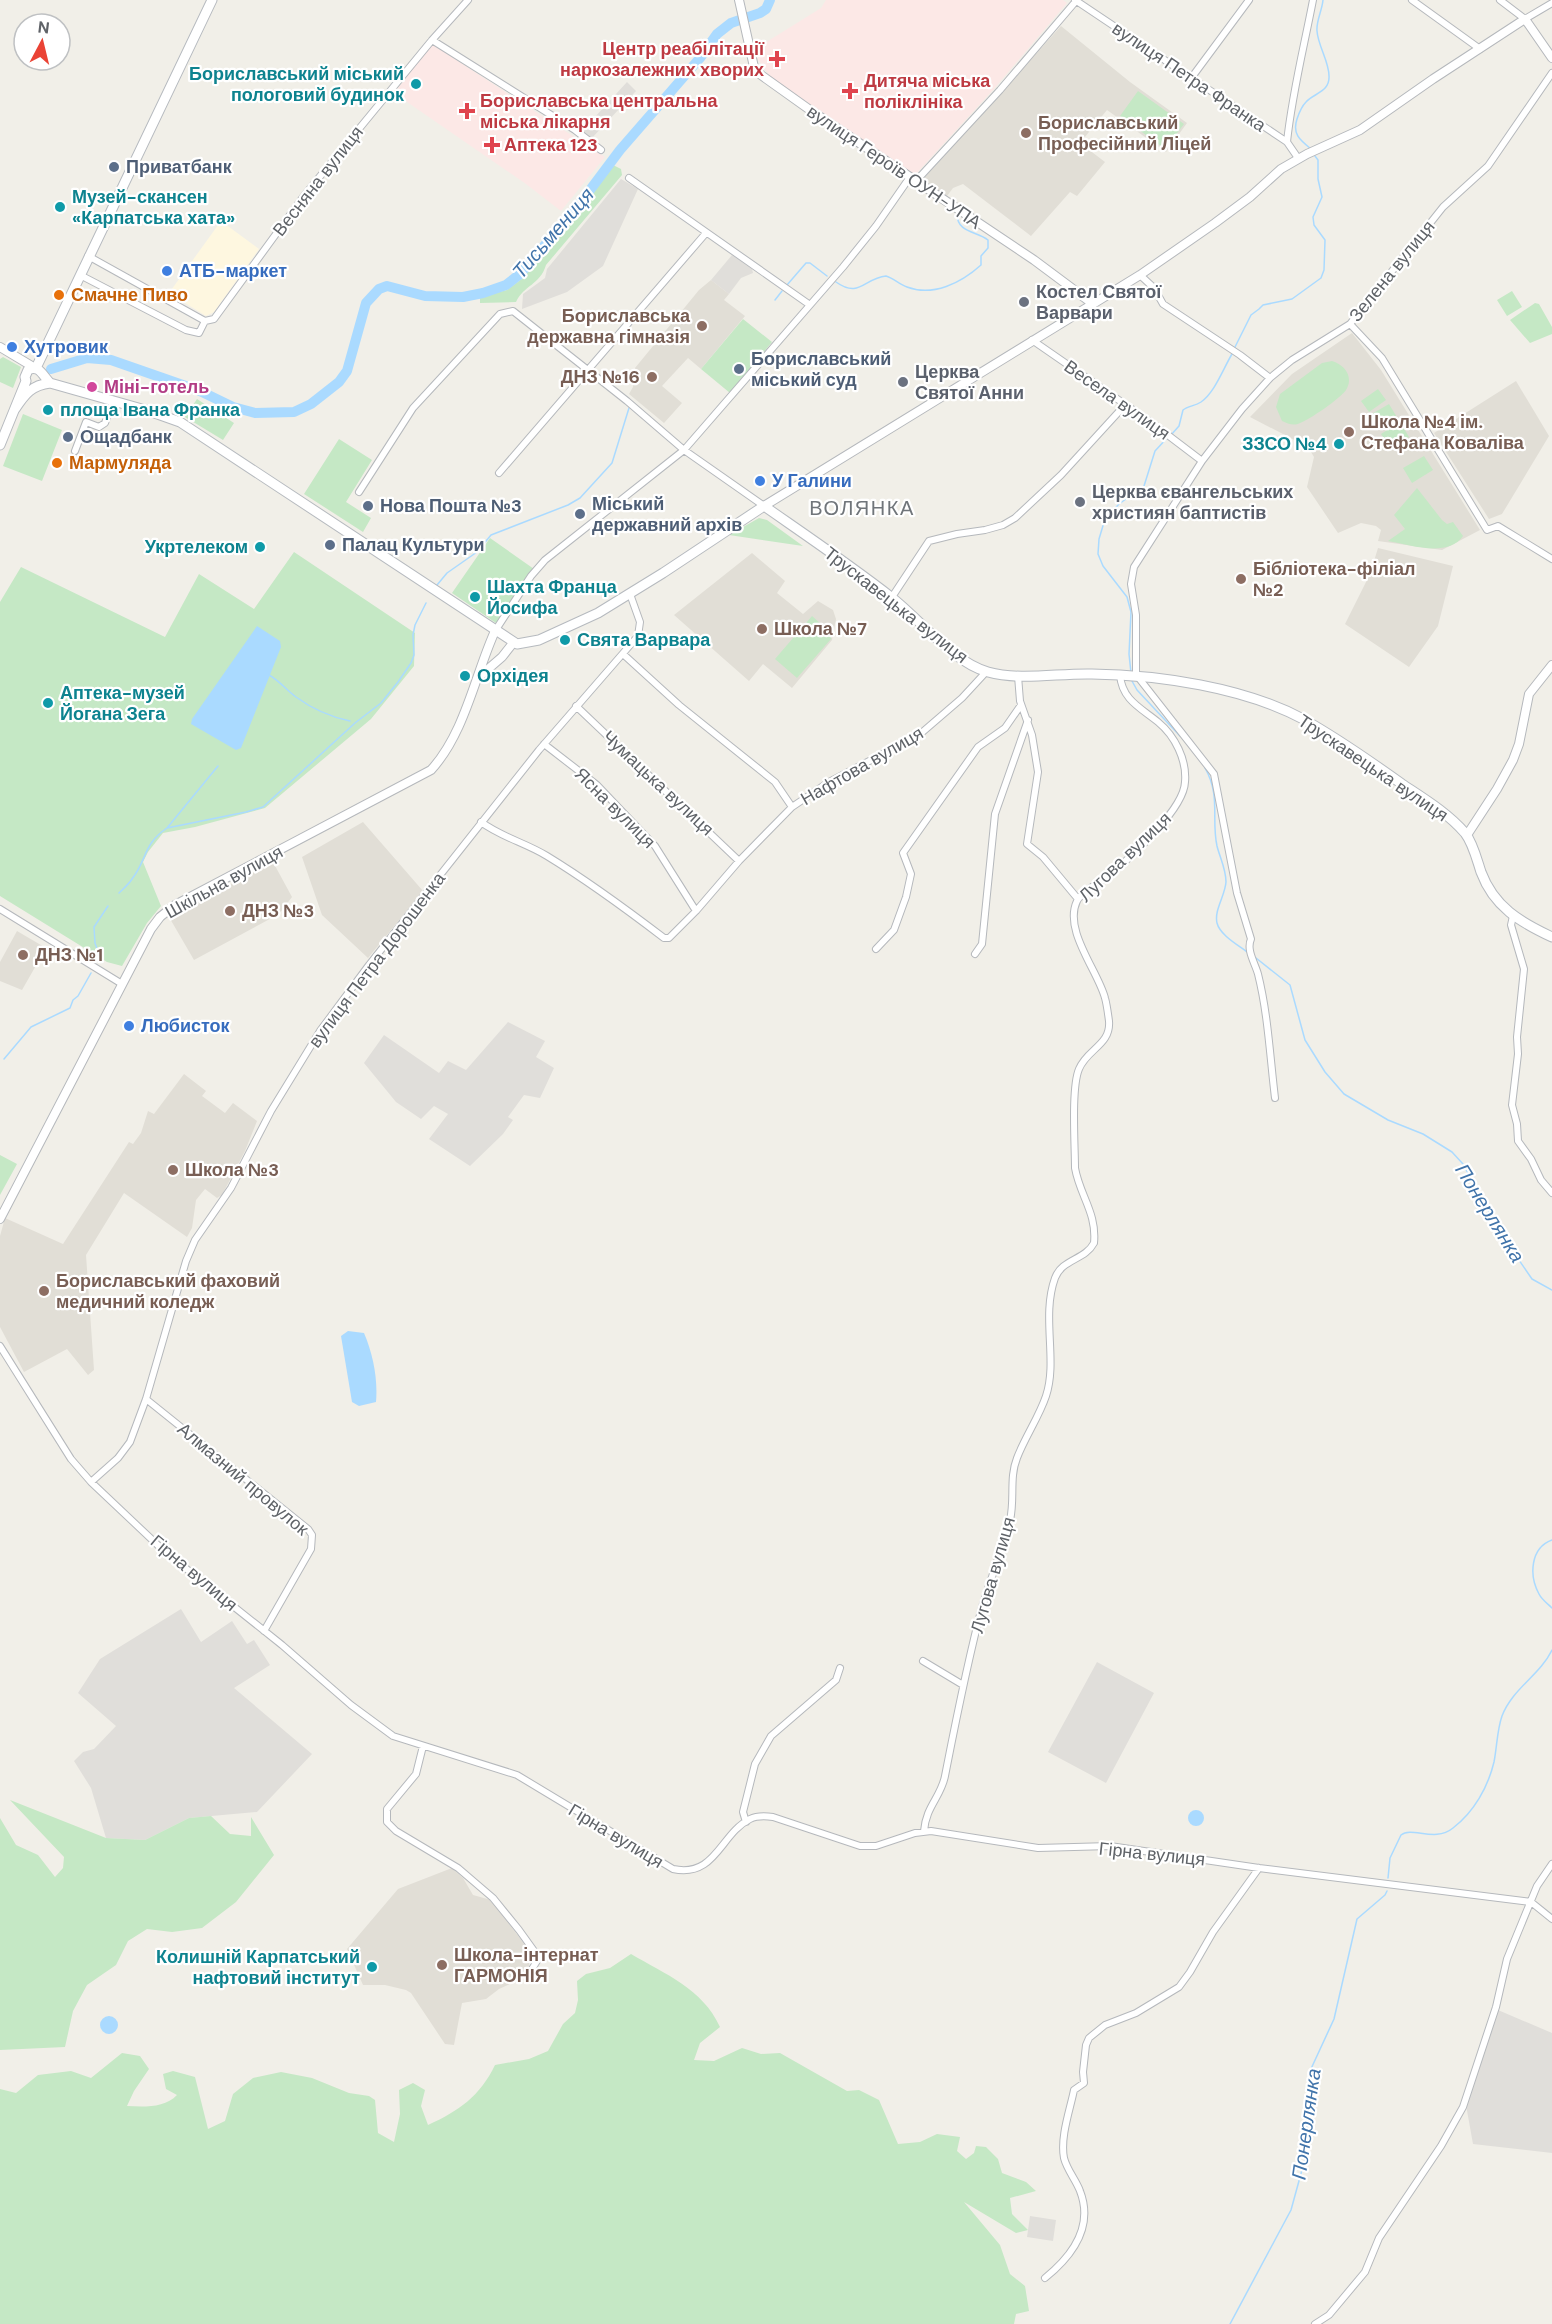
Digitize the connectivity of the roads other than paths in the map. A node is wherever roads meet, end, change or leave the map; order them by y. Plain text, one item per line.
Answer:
1 (212, 0) edge
2 (468, 0) edge
3 (739, 0) edge
4 (1075, 0) edge
5 (1249, 0) edge
6 (1312, 0) edge
7 (1412, 0) edge
8 (1500, 0) edge
9 (1552, 3) edge
10 (1525, 19) junction
11 (432, 40) junction
12 (1480, 50) junction
13 (1552, 58) edge
14 (1552, 73) edge
15 (1192, 77) junction
16 (1287, 142) junction
17 (601, 150) dead end
18 (1298, 158) junction
19 (629, 178) dead end
20 (913, 179) junction
21 (706, 233) junction
22 (88, 256) junction
23 (80, 275) junction
24 (1140, 275) junction
25 (1093, 304) junction
26 (810, 305) junction
27 (205, 321) junction
28 (1350, 324) junction
29 (1032, 340) junction
30 (0, 347) edge
31 (587, 369) junction
32 (34, 371) junction
33 (1270, 378) junction
34 (50, 383) junction
35 (37, 385) junction
36 (112, 401) junction
37 (1125, 405) junction
38 (15, 409) junction
39 (0, 445) edge
40 (684, 450) junction
41 (75, 451) dead end
42 (1202, 461) junction
43 (499, 473) dead end
44 (359, 492) dead end
45 (764, 506) junction
46 (1552, 559) edge
47 (630, 594) junction
48 (892, 597) junction
49 (495, 631) junction
50 (513, 643) junction
51 (623, 654) junction
52 (1552, 665) edge
53 (986, 672) junction
54 (480, 676) junction
55 (1018, 676) junction
56 (1131, 676) junction
57 (1021, 705) junction
58 (576, 706) junction
59 (1028, 719) junction
60 (544, 744) junction
61 (792, 807) junction
62 (481, 822) junction
63 (1467, 835) junction
64 (739, 861) junction
65 (1078, 899) junction
66 (0, 909) edge
67 (696, 911) junction
68 (1513, 916) junction
69 (1552, 937) edge
70 (876, 949) dead end
71 (975, 954) dead end
72 (122, 984) junction
73 (1275, 1098) dead end
74 (1552, 1193) edge
75 (0, 1219) edge
76 (0, 1346) edge
77 (146, 1399) junction
78 (91, 1482) junction
79 (264, 1631) junction
80 (923, 1661) dead end
81 (840, 1668) dead end
82 (963, 1685) junction
83 (423, 1746) junction
84 (746, 1822) junction
85 (924, 1831) junction
86 (1552, 1864) edge
87 (1259, 1868) junction
88 (1531, 1902) junction
89 (1552, 1919) edge
90 (532, 1970) dead end
91 (1045, 2278) dead end
92 (1315, 2324) edge

1 - 22 main road
2 - 11 street, Весняна вулиця
3 - 20 street, вулиця Героїв ОУН-УПА
4 - 15 street, вулиця Петра Франка
4 - 20 street
5 - 15 street
6 - 16 street
7 - 12 street
8 - 10 street
9 - 10 street
10 - 12 street
10 - 13 street
11 - 17 street
11 - 27 street, Весняна вулиця
12 - 18 street
14 - 28 street, Зелена вулиця
15 - 16 street, вулиця Петра Франка
16 - 18 street, вулиця Петра Франка
18 - 24 street
19 - 21 street
20 - 25 street, вулиця Героїв ОУН-УПА
20 - 26 street
21 - 26 street
21 - 31 street
22 - 23 main road
22 - 27 street
23 - 27 street, Весняна вулиця
23 - 32 main road
24 - 25 street
24 - 33 street
25 - 29 street
26 - 40 street
28 - 33 street, Зелена вулиця
28 - 46 street
29 - 37 street, Весела вулиця
29 - 45 street
30 - 32 street
31 - 40 street
31 - 43 street
31 - 44 street
32 - 34 main road
32 - 35 main road
32 - 38 main road
33 - 42 street, Зелена вулиця
34 - 35 main road
34 - 36 main road
35 - 38 main road
36 - 41 street
36 - 49 main road
37 - 42 street, Весела вулиця
37 - 48 street
38 - 39 main road
40 - 45 street
40 - 49 street
42 - 56 street, Зелена вулиця
45 - 47 main road
45 - 48 main road, Трускавецька вулиця
47 - 50 main road
47 - 51 street, вулиця Петра Дорошенка
48 - 53 main road, Трускавецька вулиця
49 - 50 main road
49 - 54 street, Шкільна вулиця
50 - 54 street, Шкільна вулиця
51 - 58 street, вулиця Петра Дорошенка
51 - 61 street
52 - 63 street
53 - 55 main road, Трускавецька вулиця
53 - 61 street, Нафтова вулиця
54 - 72 street, Шкільна вулиця
55 - 56 main road, Трускавецька вулиця
55 - 57 street
56 - 63 main road, Трускавецька вулиця
56 - 65 street, Лугова вулиця
56 - 73 street
57 - 59 street
57 - 70 street
58 - 60 street, вулиця Петра Дорошенка
58 - 64 street, Чумацька вулиця
59 - 65 street
59 - 71 street
60 - 62 street, вулиця Петра Дорошенка
60 - 67 street, Ясна вулиця
61 - 64 street, Нафтова вулиця
62 - 67 street, Нафтова вулиця
62 - 77 street, вулиця Петра Дорошенка
63 - 68 main road, Трускавецька вулиця
64 - 67 street, Нафтова вулиця
65 - 82 street, Лугова вулиця
66 - 72 street
68 - 69 main road, Трускавецька вулиця
68 - 74 street
72 - 75 street, Шкільна вулиця
76 - 78 street, Гірна вулиця
77 - 78 street, вулиця Петра Дорошенка
77 - 79 street, Алмазний провулок
78 - 79 street, Гірна вулиця
79 - 83 street, Гірна вулиця
80 - 82 street
81 - 84 street
82 - 85 street, Лугова вулиця
83 - 84 street, Гірна вулиця
83 - 90 street
84 - 85 street, Гірна вулиця
85 - 87 street, Гірна вулиця
86 - 88 street
87 - 88 street, Гірна вулиця
87 - 91 street
88 - 89 street
88 - 92 street

